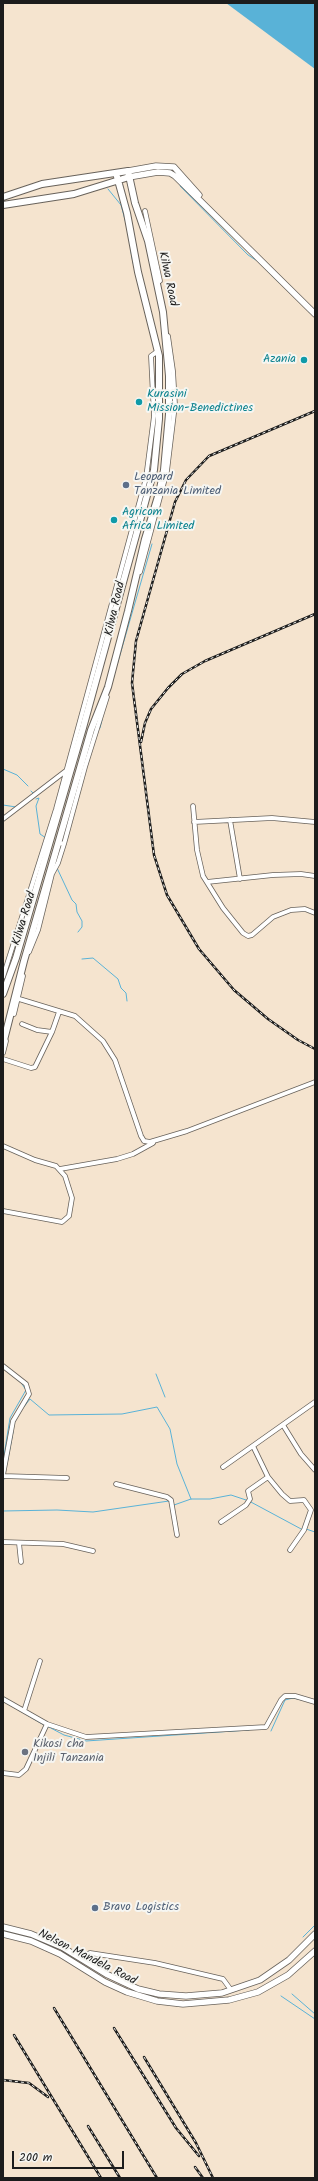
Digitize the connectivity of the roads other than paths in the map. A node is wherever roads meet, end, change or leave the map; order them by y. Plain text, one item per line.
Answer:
1 (129, 174) junction
2 (117, 176) junction
3 (3, 196) edge
4 (3, 205) edge
5 (145, 211) dead end
6 (224, 224) junction
7 (315, 314) edge
8 (69, 769) junction
9 (193, 806) dead end
10 (3, 819) edge
11 (230, 820) junction
12 (194, 822) junction
13 (315, 822) edge
14 (61, 844) junction
15 (315, 876) edge
16 (240, 879) junction
17 (207, 882) junction
18 (315, 912) edge
19 (3, 977) edge
20 (3, 994) edge
21 (17, 998) junction
22 (59, 1012) junction
23 (22, 1024) dead end
24 (52, 1032) junction
25 (3, 1044) edge
26 (3, 1053) edge
27 (3, 1059) edge
28 (315, 1082) edge
29 (158, 1140) junction
30 (3, 1146) edge
31 (60, 1169) junction
32 (3, 1211) edge
33 (3, 1366) edge
34 (315, 1402) edge
35 (283, 1425) junction
36 (252, 1446) junction
37 (4, 1460) edge
38 (223, 1467) dead end
39 (315, 1470) edge
40 (3, 1476) edge
41 (268, 1477) junction
42 (67, 1478) dead end
43 (116, 1484) dead end
44 (221, 1522) dead end
45 (177, 1535) dead end
46 (3, 1542) edge
47 (19, 1543) junction
48 (93, 1550) dead end
49 (290, 1550) dead end
50 (21, 1562) dead end
51 (40, 1661) dead end
52 (3, 1699) edge
53 (315, 1702) edge
54 (24, 1711) junction
55 (47, 1724) junction
56 (3, 1773) edge
57 (3, 1927) edge
58 (3, 1934) edge
59 (315, 1934) edge
60 (315, 1951) edge
61 (81, 1958) junction
62 (231, 1990) junction
63 (172, 1995) junction
64 (171, 2003) junction

1 - 2 highway
1 - 6 main road
1 - 6 main road
1 - 14 highway, Kilwa Road
2 - 3 highway
2 - 4 highway
2 - 8 highway, Kilwa Road
5 - 14 street
6 - 7 main road
8 - 10 street
8 - 19 street
8 - 20 highway, Kilwa Road
9 - 12 street
11 - 12 street
11 - 13 street
11 - 16 street
12 - 17 street
14 - 21 highway, Kilwa Road
15 - 16 street
16 - 17 street
17 - 18 street
21 - 22 street
21 - 25 highway, Kilwa Road
21 - 26 street
22 - 24 street
22 - 29 street
23 - 24 street
24 - 27 street
28 - 29 street
29 - 31 street
30 - 31 street
31 - 32 street
33 - 37 street
34 - 35 street
35 - 36 street
35 - 39 street
36 - 38 street
36 - 41 street
37 - 40 street
40 - 42 street
41 - 44 street
41 - 49 street
43 - 45 street
46 - 47 street
47 - 48 street
47 - 50 street
51 - 54 street
52 - 54 street
53 - 55 street
54 - 55 street
55 - 56 street
57 - 61 main road, Nelson Mandela Road
58 - 64 main road, Nelson Mandela Road
59 - 62 main road, Nelson Mandela Road
60 - 64 main road, Nelson Mandela Road
61 - 62 street
61 - 63 main road, Nelson Mandela Road
62 - 63 main road, Nelson Mandela Road
63 - 64 main road

